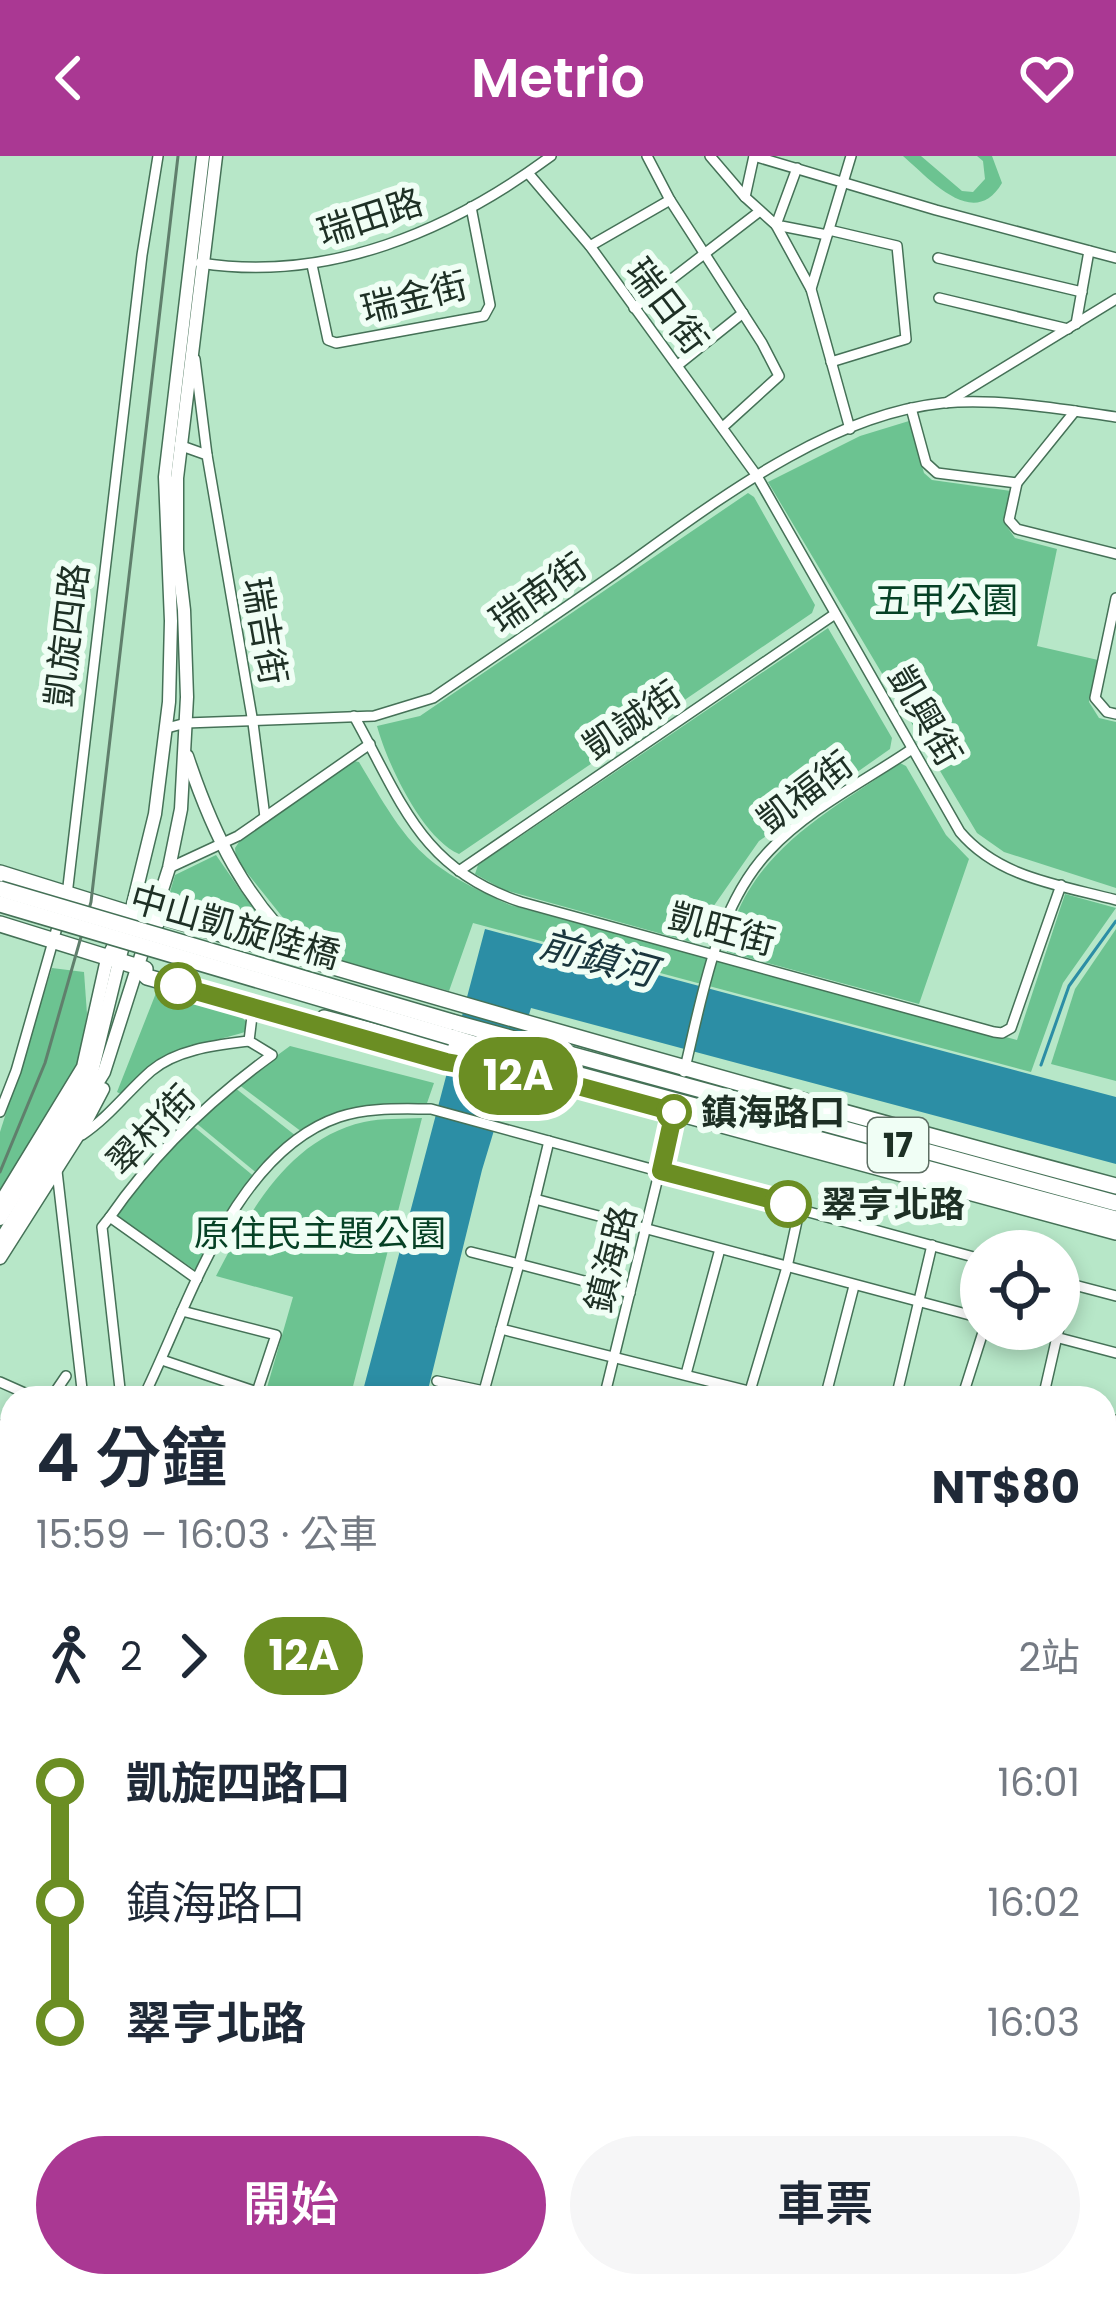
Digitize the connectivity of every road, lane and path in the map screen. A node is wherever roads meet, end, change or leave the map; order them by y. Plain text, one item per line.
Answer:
1 (158, 156) edge
2 (203, 156) edge
3 (216, 156) edge
4 (550, 156) edge
5 (647, 156) edge
6 (710, 156) edge
7 (754, 156) edge
8 (851, 156) edge
9 (797, 167) junction
10 (528, 172) junction
11 (844, 180) junction
12 (745, 197) junction
13 (670, 200) junction
14 (471, 207) junction
15 (760, 211) junction
16 (776, 225) junction
17 (828, 232) junction
18 (590, 246) junction
19 (704, 250) junction
20 (1089, 251) junction
21 (938, 258) dead end
22 (1116, 258) edge
23 (196, 261) junction
24 (312, 265) junction
25 (812, 290) junction
26 (1082, 292) junction
27 (939, 298) dead end
28 (1112, 305) edge
29 (634, 308) junction
30 (743, 313) junction
31 (1072, 326) junction
32 (193, 347) junction
33 (831, 362) junction
34 (678, 365) junction
35 (946, 403) junction
36 (910, 408) junction
37 (1075, 411) junction
38 (1116, 417) edge
39 (724, 426) junction
40 (850, 429) junction
41 (174, 445) junction
42 (207, 455) junction
43 (757, 476) junction
44 (1017, 483) junction
45 (1116, 554) edge
46 (1116, 598) edge
47 (835, 614) junction
48 (1116, 714) edge
49 (354, 716) junction
50 (186, 723) junction
51 (254, 723) junction
52 (167, 728) junction
53 (370, 744) junction
54 (912, 749) junction
55 (185, 751) junction
56 (265, 817) junction
57 (221, 845) junction
58 (169, 868) junction
59 (459, 871) junction
60 (0, 873) edge
61 (1061, 885) junction
62 (0, 889) edge
63 (68, 893) junction
64 (1116, 899) edge
65 (0, 904) edge
66 (130, 914) junction
67 (152, 921) junction
68 (0, 924) edge
69 (52, 940) junction
70 (716, 956) junction
71 (113, 961) junction
72 (314, 962) junction
73 (134, 973) junction
74 (333, 975) junction
75 (253, 1008) junction
76 (453, 1031) junction
77 (249, 1041) junction
78 (519, 1049) junction
79 (680, 1087) junction
80 (0, 1112) edge
81 (77, 1138) junction
82 (549, 1141) junction
83 (57, 1171) junction
84 (661, 1171) junction
85 (1116, 1186) edge
86 (536, 1199) junction
87 (0, 1203) edge
88 (1116, 1204) edge
89 (800, 1207) junction
90 (110, 1217) junction
91 (0, 1219) edge
92 (1116, 1220) edge
93 (646, 1228) junction
94 (1116, 1232) edge
95 (0, 1241) edge
96 (932, 1245) junction
97 (720, 1250) junction
98 (471, 1252) dead end
99 (960, 1253) edge
100 (0, 1258) edge
101 (519, 1264) junction
102 (787, 1267) junction
103 (197, 1279) junction
104 (854, 1286) junction
105 (1080, 1287) edge
106 (630, 1293) junction
107 (1116, 1296) edge
108 (918, 1302) junction
109 (182, 1311) junction
110 (960, 1313) edge
111 (501, 1329) junction
112 (1080, 1343) edge
113 (977, 1350) edge
114 (1055, 1350) edge
115 (1116, 1353) edge
116 (614, 1354) junction
117 (161, 1360) junction
118 (686, 1374) junction
119 (66, 1376) dead end
120 (437, 1381) dead end
121 (59, 1386) edge
122 (82, 1386) edge
123 (120, 1386) edge
124 (149, 1386) edge
125 (232, 1386) edge
126 (259, 1386) edge
127 (455, 1386) edge
128 (486, 1386) edge
129 (607, 1386) edge
130 (731, 1386) edge
131 (751, 1386) edge
132 (828, 1386) edge
133 (899, 1386) edge
134 (966, 1386) edge
135 (1046, 1386) edge

1 - 63 street, 凱旋四路
2 - 23 street
3 - 23 street
4 - 10 street, 瑞田路
5 - 13 street
6 - 12 street
7 - 9 street
7 - 12 street
8 - 11 street
9 - 11 street
9 - 16 street
10 - 14 street, 瑞田路
10 - 18 street, 瑞日街
11 - 17 street
11 - 20 street
12 - 15 street
13 - 18 street
13 - 19 street
14 - 24 street, 瑞田路
14 - 24 street, 瑞金街
15 - 16 street
15 - 19 street
16 - 17 street
16 - 25 street
17 - 25 street
17 - 33 street
18 - 29 street, 瑞日街
19 - 29 street
19 - 30 street
20 - 22 street
20 - 26 street
21 - 26 street
23 - 24 street, 瑞田路
23 - 32 street
23 - 41 street
25 - 33 street
26 - 31 street
27 - 31 street
28 - 31 street
29 - 34 street, 瑞日街
30 - 34 street
30 - 39 street
31 - 35 street
32 - 41 street
32 - 42 street, 瑞吉街
33 - 40 street
34 - 39 street, 瑞日街
35 - 36 street, 瑞南街
35 - 37 street
36 - 40 street, 瑞南街
36 - 44 street
37 - 38 street
37 - 44 street
39 - 43 street, 瑞日街
40 - 43 street, 瑞南街
41 - 42 street
41 - 50 street
41 - 52 street
42 - 51 street, 瑞吉街
43 - 47 street, 凱興街
43 - 49 street, 瑞南街
44 - 45 street
46 - 48 street
47 - 54 street, 凱興街
47 - 59 street, 凱誠街
49 - 51 street, 瑞南街
49 - 53 street, 凱旺街
50 - 51 street, 瑞南街
50 - 52 street, 瑞南街
50 - 55 street
51 - 56 street, 瑞吉街
52 - 66 street
53 - 56 street
53 - 59 street, 凱旺街
54 - 61 street, 凱興街
54 - 70 street, 凱福街
55 - 57 street
55 - 58 street
56 - 57 street
57 - 58 street
57 - 72 street
58 - 67 street
59 - 70 street, 凱旺街
60 - 63 main road, 17
61 - 64 street, 凱興街
61 - 70 street, 凱旺街
62 - 76 main road, 中山凱旋陸橋 / 17, bridge
63 - 66 main road, 17
63 - 69 street, 凱旋四路
65 - 76 main road, 中山凱旋陸橋 / 17, bridge
66 - 67 main road, 17
66 - 71 street
67 - 72 main road, 17
67 - 73 street
67 - 74 main road, 17
68 - 69 main road, 17
69 - 71 main road, 17
69 - 80 street, 凱旋四路
70 - 79 street, 凱福街
71 - 73 main road, 17
71 - 87 street
71 - 91 street
72 - 74 street
72 - 76 main road, 17
73 - 75 main road, 17
73 - 76 main road, 17
73 - 81 street
73 - 95 street
74 - 76 main road, 17
75 - 76 main road, 17
75 - 77 street, 翠村街
76 - 78 main road, 17
76 - 78 main road, 17
77 - 81 street
77 - 90 street, 翠村街
78 - 79 main road, 17
78 - 79 main road, 17
78 - 79 main road, 17
78 - 79 main road, 17
79 - 84 street, 鎮海路
79 - 85 main road, 17
79 - 88 main road, 17
79 - 92 main road, 17
79 - 94 main road, 17
81 - 83 street
82 - 84 street
82 - 86 street
82 - 103 street
83 - 100 street
83 - 122 street
84 - 89 street
84 - 93 street, 鎮海路
86 - 93 street
86 - 101 street
89 - 96 street
89 - 102 street
90 - 103 street, 翠村街
90 - 123 street
93 - 97 street
93 - 106 street, 鎮海路
96 - 99 street
96 - 108 street
97 - 102 street
97 - 118 street
98 - 101 street
101 - 106 street
101 - 111 street
102 - 104 street
102 - 131 street
103 - 109 street
104 - 108 street
104 - 132 street
105 - 107 street
106 - 116 street, 鎮海路
108 - 110 street
108 - 133 street
109 - 117 street
109 - 126 street
111 - 116 street
111 - 128 street
112 - 115 street
113 - 134 street
114 - 135 street
116 - 118 street
116 - 129 street, 鎮海路
117 - 124 street
117 - 125 street
118 - 130 street
119 - 121 street
120 - 127 street

